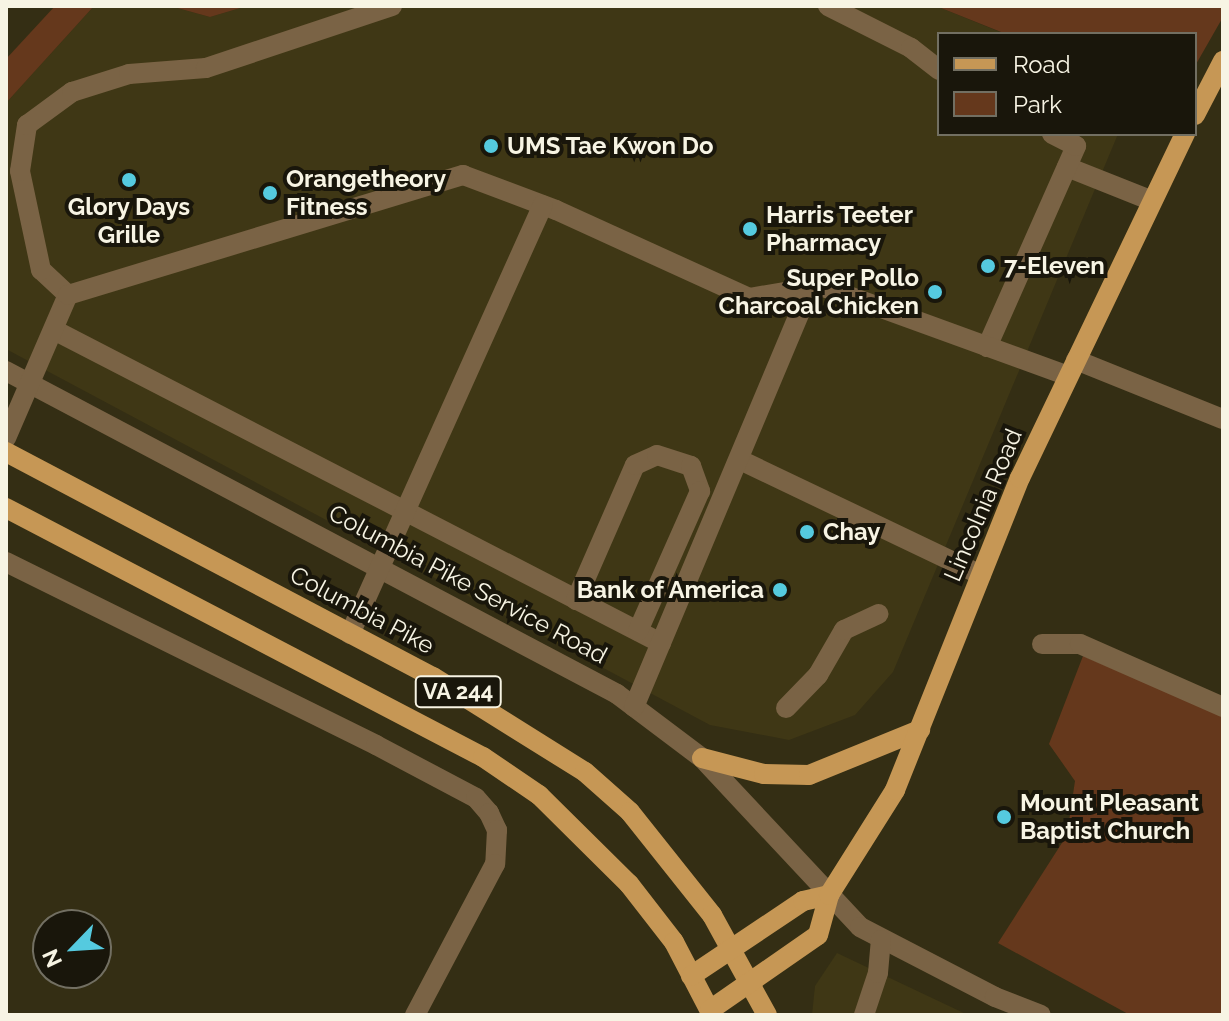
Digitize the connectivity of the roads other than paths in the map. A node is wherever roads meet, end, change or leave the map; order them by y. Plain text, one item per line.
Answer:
1 (392, 6) edge
2 (828, 6) edge
3 (1223, 61) edge
4 (937, 68) edge
5 (1216, 91) edge
6 (1197, 113) edge
7 (1056, 136) edge
8 (1184, 136) edge
9 (1067, 167) junction
10 (1150, 200) junction
11 (543, 205) junction
12 (810, 288) junction
13 (68, 295) junction
14 (54, 330) junction
15 (987, 347) junction
16 (1072, 368) junction
17 (6, 371) edge
18 (33, 385) junction
19 (1223, 419) edge
20 (6, 438) edge
21 (6, 452) edge
22 (740, 460) junction
23 (6, 508) edge
24 (406, 514) junction
25 (6, 562) edge
26 (382, 566) junction
27 (981, 575) junction
28 (576, 600) junction
29 (878, 614) dead end
30 (638, 631) junction
31 (350, 634) junction
32 (661, 643) junction
33 (1042, 644) dead end
34 (634, 707) junction
35 (1223, 707) edge
36 (786, 708) dead end
37 (920, 730) junction
38 (702, 758) junction
39 (829, 895) junction
40 (881, 940) junction
41 (734, 947) junction
42 (691, 976) junction
43 (754, 983) junction
44 (711, 1013) edge
45 (415, 1015) edge
46 (767, 1015) edge
47 (864, 1015) edge
48 (1041, 1015) edge

1 - 13 street
2 - 4 street
3 - 5 main road
5 - 6 main road
7 - 9 street
8 - 10 main road, Lincolnia Road
9 - 10 street
9 - 15 street
10 - 16 main road, Lincolnia Road
11 - 12 street
11 - 13 street
11 - 24 street
12 - 15 street
12 - 22 street
13 - 14 street
14 - 18 street
14 - 24 street
15 - 16 street
16 - 19 street
16 - 27 main road, Lincolnia Road
17 - 18 street, Columbia Pike Service Road
18 - 20 street
18 - 26 street, Columbia Pike Service Road
21 - 31 main road, Columbia Pike / VA 244
22 - 27 street
22 - 32 street
23 - 42 main road, VA 244
24 - 26 street
24 - 28 street
25 - 45 street
26 - 31 street
26 - 34 street, Columbia Pike Service Road
27 - 37 main road, Lincolnia Road
28 - 30 street
28 - 30 street
29 - 36 street
30 - 32 street
31 - 41 main road, Columbia Pike / VA 244
32 - 34 street
33 - 35 street
34 - 38 street, Columbia Pike Service Road
37 - 38 main road
37 - 39 main road, Lincolnia Road
38 - 39 street, Columbia Pike Service Road
39 - 40 street, Columbia Pike Service Road
39 - 41 main road
39 - 43 main road, Lincolnia Road
40 - 47 street
40 - 48 street, Columbia Pike Service Road
41 - 42 main road
41 - 43 main road, Columbia Pike / VA 244
42 - 44 main road, VA 244
43 - 44 main road, Lincolnia Road
43 - 46 main road, Columbia Pike / VA 244

